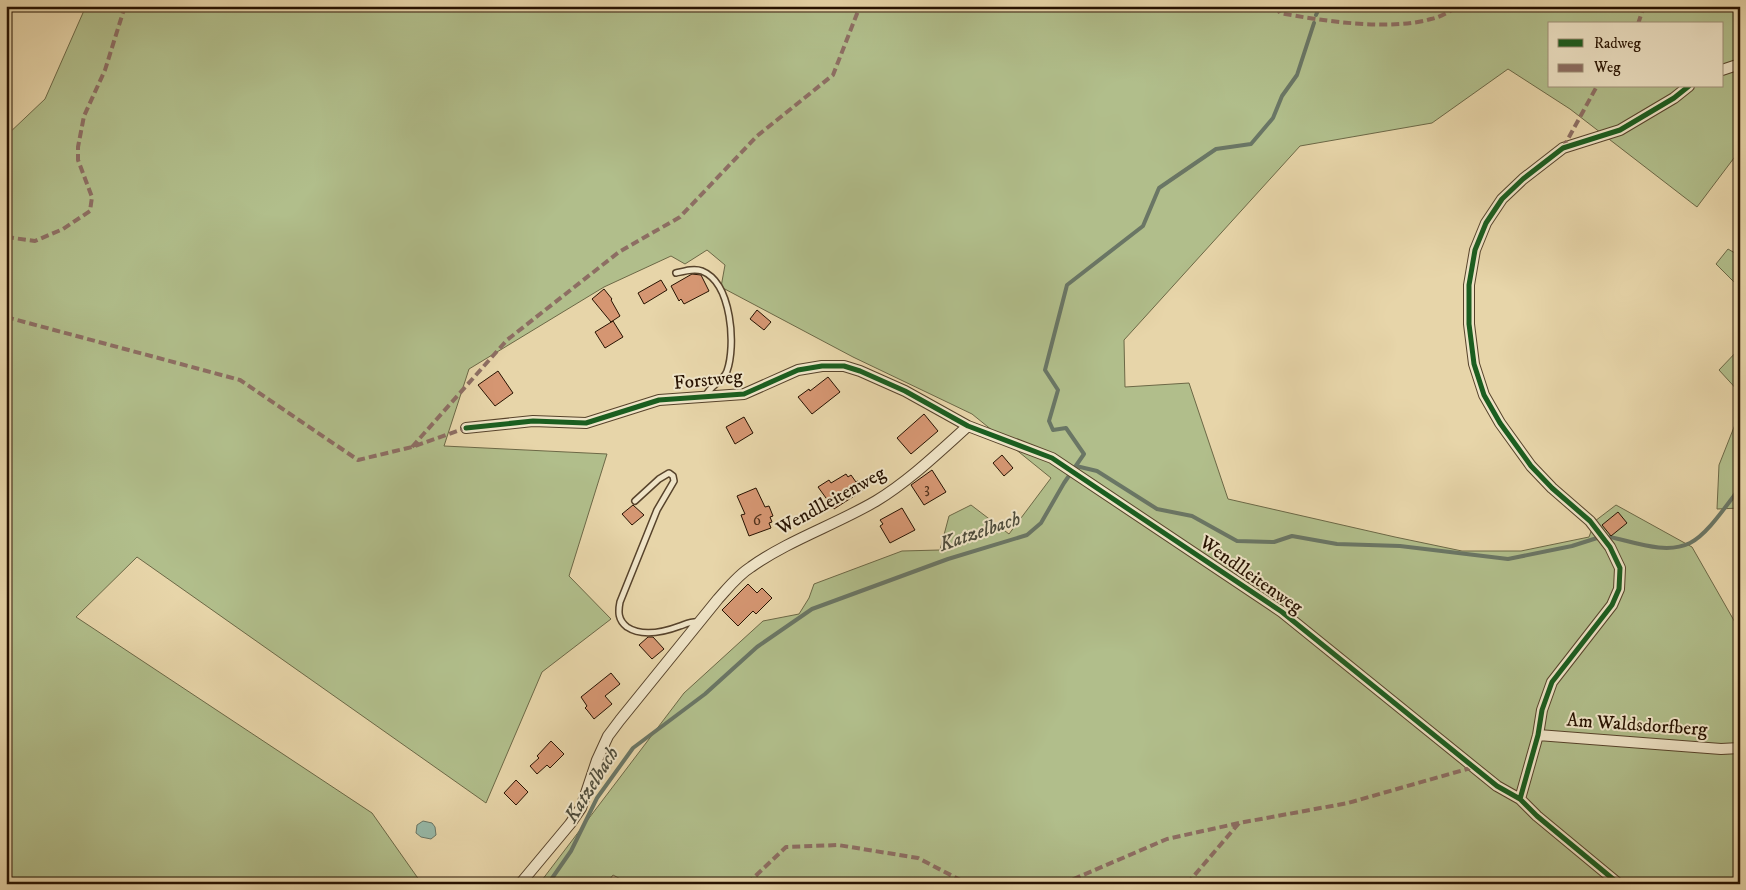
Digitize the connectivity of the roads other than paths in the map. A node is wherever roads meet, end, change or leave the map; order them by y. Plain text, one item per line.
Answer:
1 (1740, 64) edge
2 (1724, 69) edge
3 (1686, 88) edge
4 (676, 273) dead end
5 (705, 398) junction
6 (968, 426) junction
7 (466, 428) dead end
8 (635, 500) dead end
9 (699, 622) junction
10 (1538, 735) junction
11 (1740, 748) edge
12 (1520, 799) junction
13 (520, 884) edge
14 (1619, 884) edge

1 - 2 street
3 - 10 street
4 - 5 lane
5 - 6 street, Forstweg
5 - 7 street, Forstweg
6 - 9 street, Wendlleitenweg
6 - 12 street, Wendlleitenweg
8 - 9 lane
9 - 13 street, Wendlleitenweg
10 - 11 street, Am Waldsdorfberg
10 - 12 street
12 - 14 street, Wendlleitenweg

